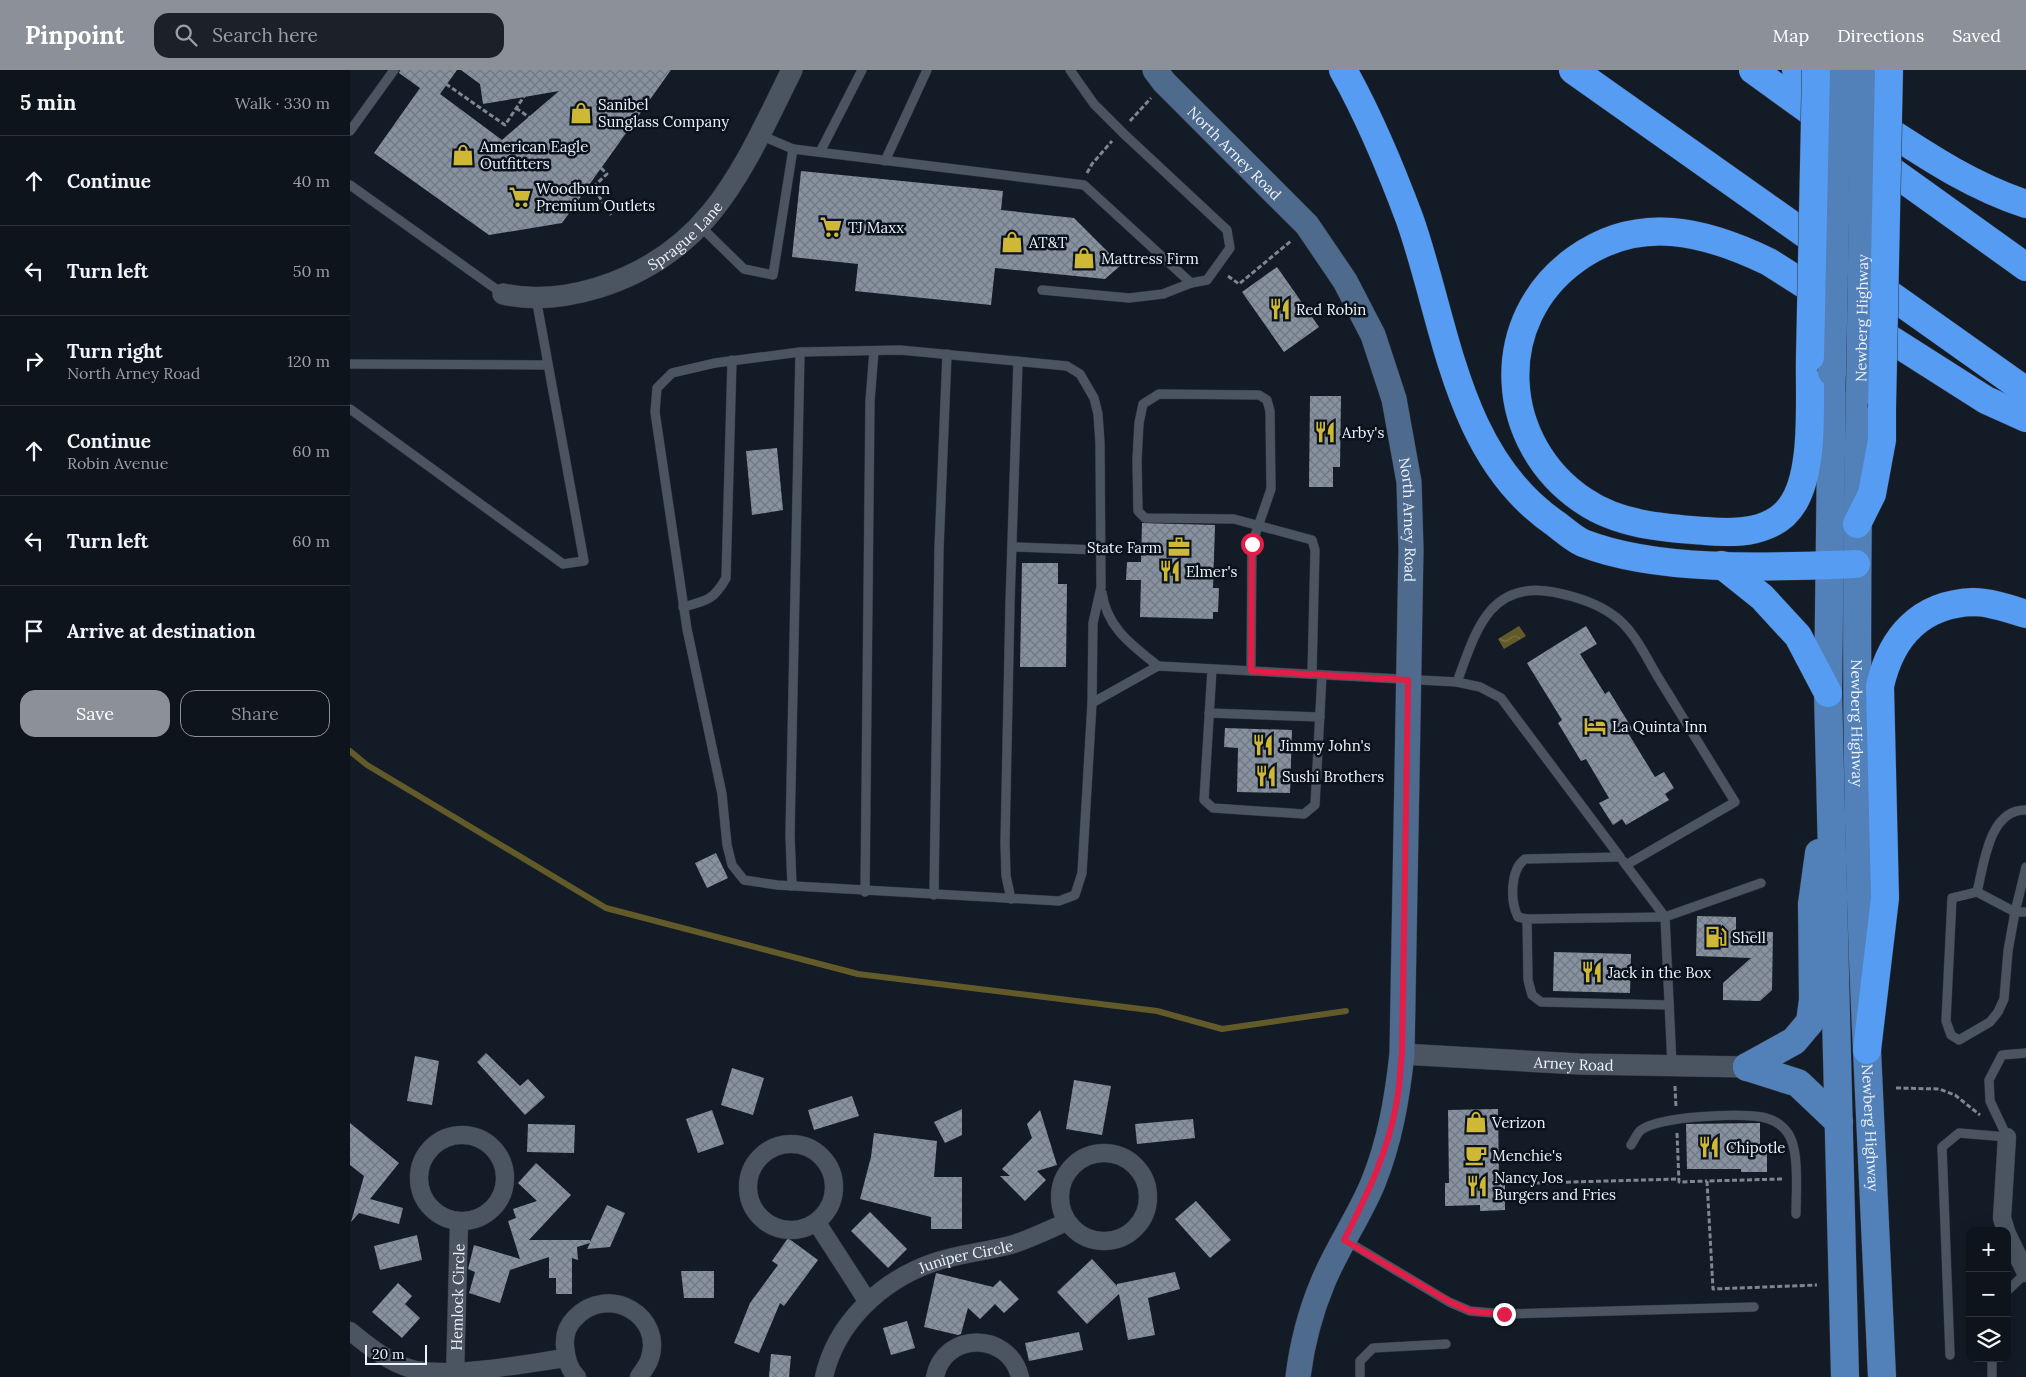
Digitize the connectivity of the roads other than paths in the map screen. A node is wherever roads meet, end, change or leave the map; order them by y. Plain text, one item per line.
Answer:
1 (394, 70) edge
2 (792, 70) edge
3 (862, 70) edge
4 (927, 70) edge
5 (1070, 70) edge
6 (1155, 70) edge
7 (1343, 70) edge
8 (1573, 70) edge
9 (1753, 70) edge
10 (1796, 70) edge
11 (1816, 70) edge
12 (1838, 70) edge
13 (1865, 70) edge
14 (1889, 70) edge
15 (350, 131) edge
16 (760, 135) junction
17 (793, 149) junction
18 (820, 152) junction
19 (885, 161) junction
20 (350, 185) edge
21 (2026, 204) edge
22 (701, 226) junction
23 (2026, 267) edge
24 (1191, 283) junction
25 (1042, 290) dead end
26 (503, 294) joint
27 (536, 298) junction
28 (874, 350) junction
29 (800, 352) junction
30 (946, 354) junction
31 (732, 360) junction
32 (1018, 361) junction
33 (350, 364) edge
34 (547, 365) junction
35 (2026, 391) edge
36 (350, 409) edge
37 (2026, 418) edge
38 (1857, 524) junction
39 (1259, 526) junction
40 (1013, 547) junction
41 (1099, 550) junction
42 (1856, 564) junction
43 (1829, 565) junction
44 (1722, 566) junction
45 (1101, 586) junction
46 (683, 607) junction
47 (2026, 614) edge
48 (1158, 666) junction
49 (1212, 669) junction
50 (1251, 671) junction
51 (1312, 674) junction
52 (1322, 675) junction
53 (1408, 680) junction
54 (1457, 682) junction
55 (1828, 693) junction
56 (1092, 703) junction
57 (1209, 713) junction
58 (1320, 717) junction
59 (1830, 774) junction
60 (2026, 810) edge
61 (1623, 861) junction
62 (2026, 867) edge
63 (1761, 883) dead end
64 (792, 886) junction
65 (865, 892) junction
66 (1977, 892) junction
67 (934, 895) junction
68 (1011, 899) junction
69 (2015, 912) junction
70 (2026, 912) edge
71 (1665, 917) junction
72 (1527, 919) junction
73 (1669, 1005) junction
74 (1867, 1050) junction
75 (1402, 1054) junction
76 (2026, 1054) edge
77 (1672, 1065) junction
78 (1747, 1067) junction
79 (1839, 1122) junction
80 (2007, 1138) junction
81 (1631, 1145) dead end
82 (1796, 1214) dead end
83 (459, 1222) junction
84 (817, 1222) junction
85 (1067, 1222) junction
86 (2005, 1227) edge
87 (1344, 1240) junction
88 (2011, 1241) edge
89 (2026, 1273) edge
90 (2011, 1288) edge
91 (868, 1302) junction
92 (1754, 1307) dead end
93 (350, 1330) edge
94 (1446, 1344) dead end
95 (1950, 1355) dead end
96 (566, 1358) junction
97 (1992, 1362) edge
98 (455, 1375) edge
99 (577, 1377) edge
100 (638, 1377) edge
101 (824, 1377) edge
102 (935, 1377) edge
103 (1020, 1377) edge
104 (1298, 1377) edge
105 (1360, 1377) edge
106 (1845, 1377) edge
107 (1882, 1377) edge
108 (1992, 1377) edge

1 - 15 lane
2 - 16 street, Sprague Lane
3 - 18 lane
4 - 19 lane
5 - 24 lane
6 - 53 main road, North Arney Road
7 - 44 highway
8 - 35 highway
9 - 23 highway
10 - 21 highway
11 - 37 highway, bridge
12 - 43 main road, Newberg Highway, bridge
13 - 38 main road, Newberg Highway, bridge
14 - 38 highway, bridge
16 - 17 lane
16 - 22 street, Sprague Lane
17 - 18 lane
17 - 22 lane
18 - 19 lane
19 - 24 lane
20 - 26 lane
22 - 27 street, Sprague Lane
24 - 25 lane
26 - 27 street, Sprague Lane
27 - 34 lane
28 - 29 lane
28 - 30 lane
28 - 65 lane
29 - 31 lane
29 - 64 lane
30 - 32 lane
30 - 67 lane
31 - 46 lane
31 - 46 lane
32 - 40 lane
32 - 41 lane
33 - 34 lane
34 - 36 lane
38 - 42 main road, Newberg Highway
39 - 39 lane
39 - 50 lane
39 - 51 lane
40 - 41 lane
40 - 68 lane
41 - 45 lane
42 - 43 highway
42 - 74 main road, Newberg Highway
43 - 44 highway
43 - 55 main road, Newberg Highway
44 - 55 highway
45 - 48 lane
45 - 56 lane
46 - 64 lane
47 - 74 highway
48 - 49 lane
48 - 56 lane
49 - 50 lane
49 - 57 lane
50 - 51 lane
51 - 52 lane
52 - 53 lane
52 - 58 lane
53 - 54 lane
53 - 75 main road, North Arney Road
54 - 61 lane
54 - 61 lane
55 - 59 main road, Newberg Highway
56 - 68 lane
57 - 58 lane
57 - 58 lane
59 - 78 main road
59 - 79 main road, Newberg Highway
60 - 66 lane
61 - 71 lane
61 - 72 lane
62 - 69 lane
63 - 71 lane
64 - 65 lane
65 - 67 lane
66 - 69 lane
66 - 69 lane
67 - 68 lane
69 - 70 lane
71 - 72 lane
71 - 73 lane
72 - 73 lane
73 - 77 lane
74 - 107 main road, Newberg Highway
75 - 77 street, Arney Road
75 - 87 main road, North Arney Road
76 - 80 lane
77 - 78 street, Arney Road
78 - 79 main road
79 - 106 main road, Newberg Highway
80 - 86 street
80 - 95 lane
81 - 82 lane
83 - 83 street
83 - 98 street, Hemlock Circle
84 - 84 street
84 - 91 street
85 - 85 street
85 - 91 street, Juniper Circle
87 - 92 lane
87 - 104 main road, North Arney Road
88 - 89 street
89 - 90 lane
91 - 101 street, Juniper Circle
93 - 98 street, Hemlock Circle
94 - 105 lane
96 - 98 street, Hemlock Circle
96 - 99 street
96 - 100 street
97 - 108 lane
102 - 103 street

